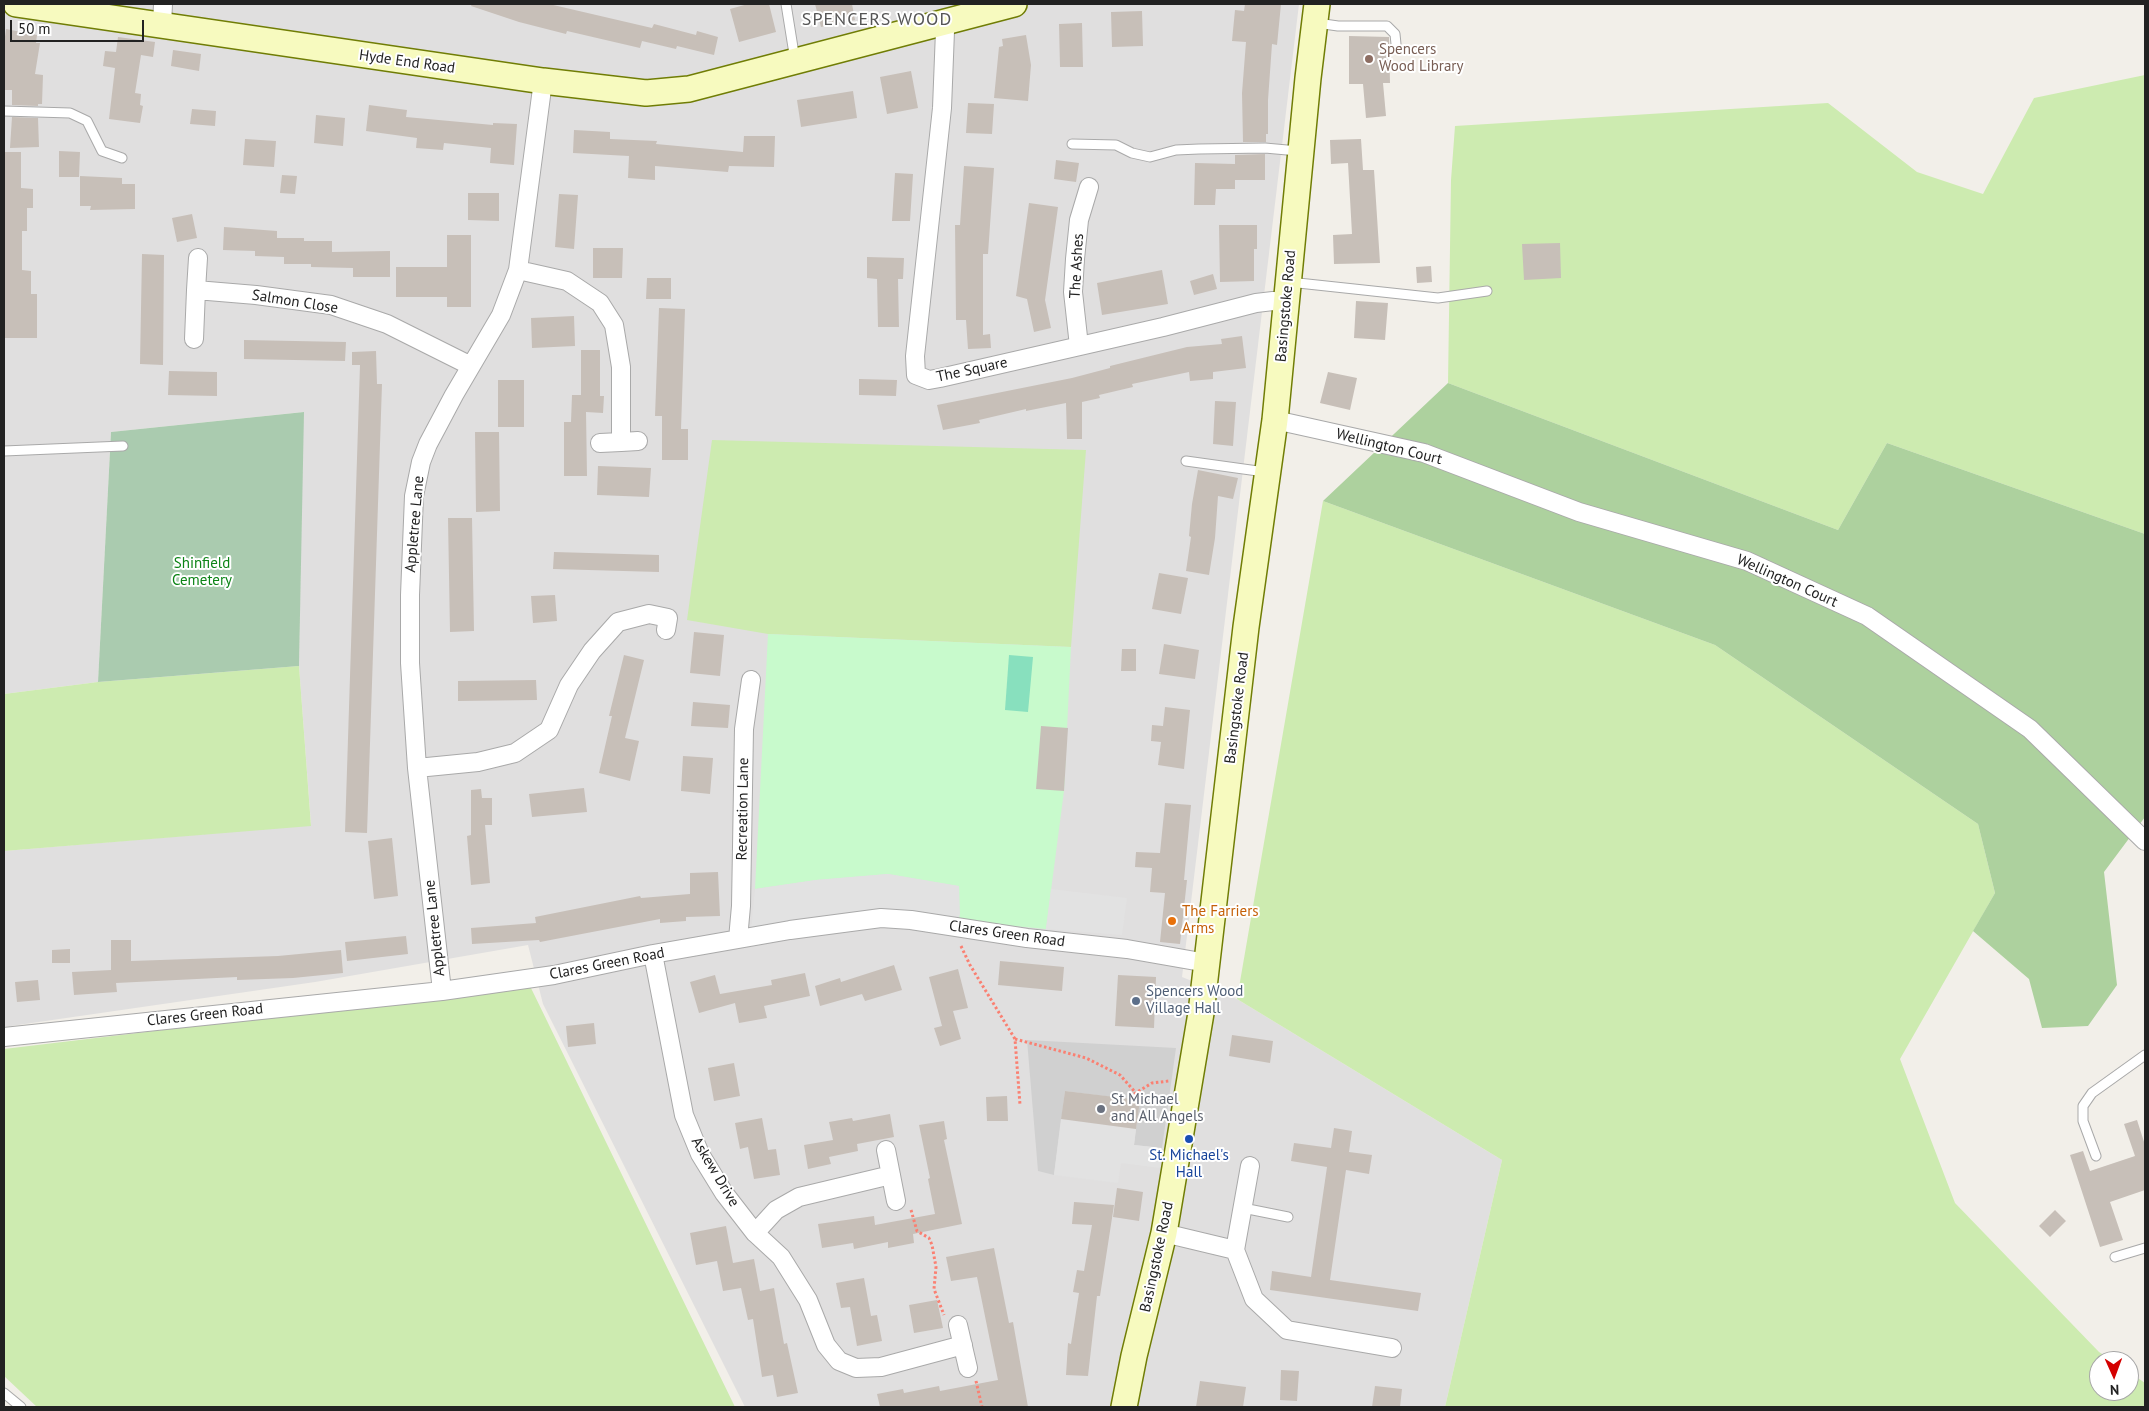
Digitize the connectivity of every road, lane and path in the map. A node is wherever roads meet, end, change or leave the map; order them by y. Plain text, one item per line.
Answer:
1 (16, 4) edge
2 (786, 4) edge
3 (1013, 4) edge
4 (1316, 13) edge
5 (163, 15) edge
6 (944, 23) junction
7 (1396, 44) dead end
8 (796, 60) junction
9 (543, 82) junction
10 (4, 111) edge
11 (1072, 144) dead end
12 (1301, 151) junction
13 (122, 158) dead end
14 (1089, 187) dead end
15 (198, 258) dead end
16 (518, 270) junction
17 (196, 290) junction
18 (1487, 291) dead end
19 (1287, 292) junction
20 (194, 339) dead end
21 (1079, 346) junction
22 (471, 366) junction
23 (1275, 420) junction
24 (600, 443) dead end
25 (123, 446) dead end
26 (4, 452) edge
27 (1186, 461) dead end
28 (1268, 473) junction
29 (669, 618) dead end
30 (751, 680) dead end
31 (417, 768) junction
32 (2145, 841) edge
33 (951, 927) junction
34 (738, 939) junction
35 (653, 954) junction
36 (1207, 963) junction
37 (442, 991) junction
38 (4, 1037) edge
39 (1016, 1039) junction
40 (2145, 1055) edge
41 (1190, 1081) junction
42 (1020, 1106) dead end
43 (886, 1150) dead end
44 (2096, 1156) dead end
45 (1250, 1166) dead end
46 (891, 1175) junction
47 (896, 1202) joint
48 (1243, 1208) junction
49 (1288, 1217) dead end
50 (755, 1233) junction
51 (1164, 1233) junction
52 (2145, 1248) edge
53 (1236, 1250) junction
54 (2115, 1257) dead end
55 (958, 1325) joint
56 (963, 1345) junction
57 (1392, 1348) dead end
58 (968, 1368) joint
59 (4, 1393) edge
60 (21, 1407) edge
61 (982, 1407) edge
62 (1124, 1407) edge

1 - 5 street, Hyde End Road
2 - 8 lane
3 - 6 street, Hyde End Road
4 - 7 lane
4 - 12 street, Basingstoke Road
5 - 9 street, Hyde End Road
6 - 8 street, Hyde End Road
6 - 21 street, The Square
8 - 9 street, Hyde End Road
9 - 16 street, Appletree Lane
10 - 13 lane
11 - 12 lane
12 - 19 street, Basingstoke Road
14 - 21 street, The Ashes
15 - 17 street
16 - 22 street, Appletree Lane
16 - 24 street
17 - 20 street
17 - 22 street, Salmon Close
18 - 19 lane
19 - 21 street, The Square
19 - 23 street, Basingstoke Road
22 - 31 street, Appletree Lane
23 - 28 street, Basingstoke Road
23 - 32 street, Wellington Court
25 - 26 lane
27 - 28 lane
28 - 36 street, Basingstoke Road
29 - 31 street
30 - 34 street, Recreation Lane
31 - 37 street, Appletree Lane
33 - 34 street, Clares Green Road
33 - 36 street, Clares Green Road
33 - 39 path
34 - 35 street, Clares Green Road
35 - 37 street, Clares Green Road
35 - 50 street, Askew Drive
36 - 41 street, Basingstoke Road
37 - 38 street, Clares Green Road
39 - 41 path
39 - 42 path
40 - 44 lane
41 - 51 street, Basingstoke Road
43 - 46 street
45 - 48 street
46 - 47 street
46 - 50 street
47 - 55 path
48 - 49 lane
48 - 53 street
50 - 56 street, Askew Drive
51 - 53 street
51 - 62 street, Basingstoke Road
52 - 54 lane
53 - 57 street
55 - 56 street
56 - 58 street
58 - 61 path
59 - 60 lane

